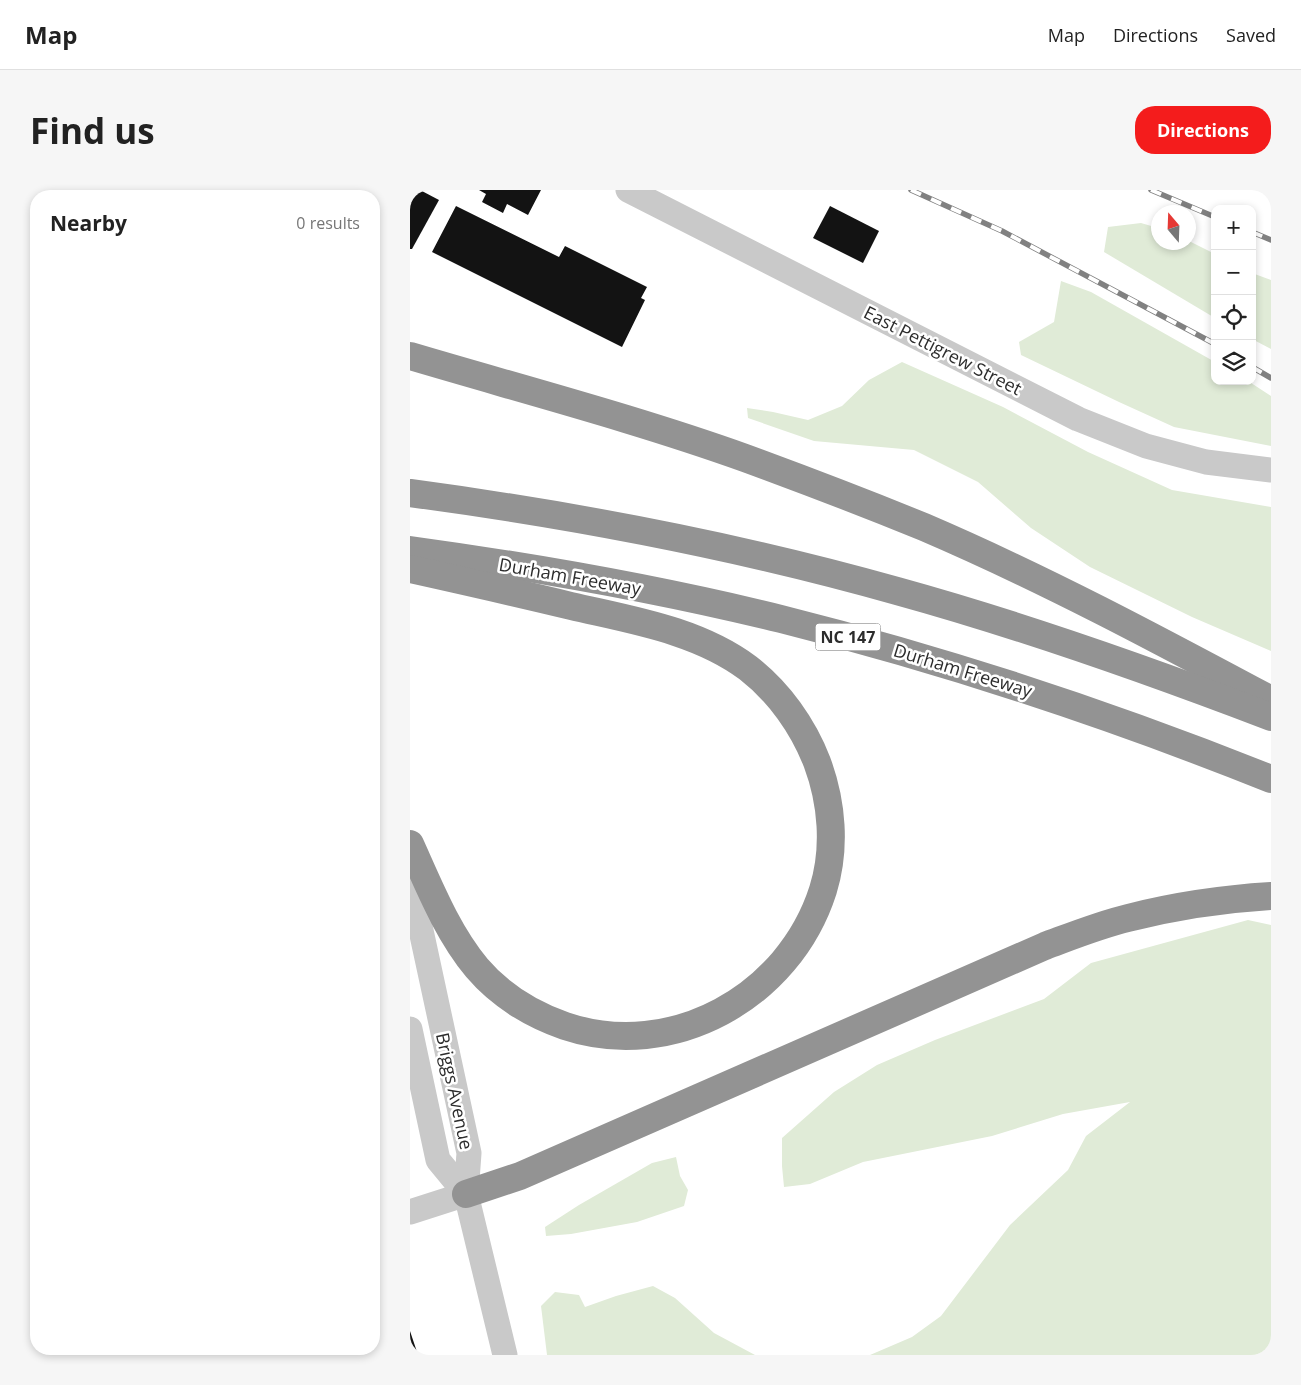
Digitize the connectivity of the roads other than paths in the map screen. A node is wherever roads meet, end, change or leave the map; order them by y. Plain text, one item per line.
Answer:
1 (628, 190) edge
2 (410, 347) edge
3 (410, 356) edge
4 (442, 366) junction
5 (1271, 470) edge
6 (410, 492) edge
7 (410, 550) edge
8 (410, 569) edge
9 (1271, 700) edge
10 (1271, 717) edge
11 (1271, 779) edge
12 (410, 844) edge
13 (410, 872) edge
14 (1271, 896) edge
15 (410, 1029) edge
16 (466, 1194) junction
17 (410, 1212) edge
18 (505, 1355) edge

1 - 5 street, East Pettigrew Street
2 - 4 highway
3 - 4 highway
4 - 9 highway
6 - 10 highway
7 - 11 highway, Durham Freeway / NC 147
8 - 12 highway
13 - 16 street, Briggs Avenue
14 - 16 highway
15 - 16 street, Briggs Avenue
16 - 17 street
16 - 18 street

